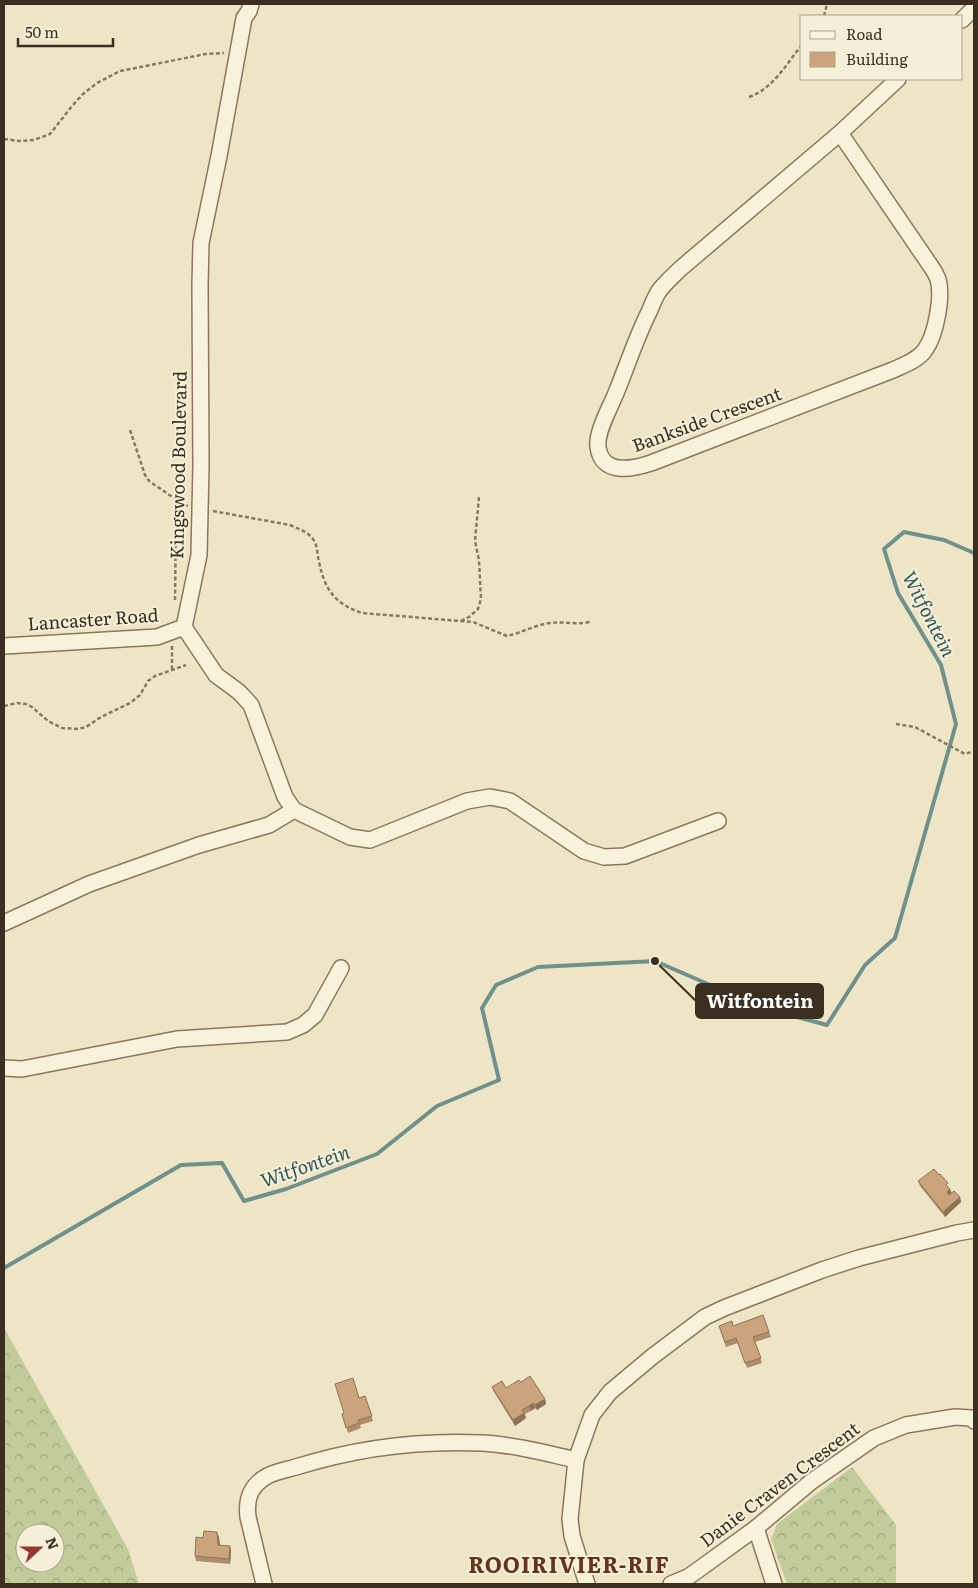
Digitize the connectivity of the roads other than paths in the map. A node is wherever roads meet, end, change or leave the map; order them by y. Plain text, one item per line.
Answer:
1 (250, 4) edge
2 (974, 8) edge
3 (242, 11) edge
4 (963, 19) edge
5 (897, 80) edge
6 (840, 133) junction
7 (178, 629) junction
8 (4, 646) edge
9 (294, 810) junction
10 (718, 821) dead end
11 (4, 923) edge
12 (341, 968) dead end
13 (4, 1068) edge
14 (974, 1230) edge
15 (974, 1421) edge
16 (576, 1460) junction
17 (756, 1528) junction
18 (264, 1584) edge
19 (587, 1584) edge
20 (671, 1584) edge
21 (774, 1584) edge

1 - 3 street, Kingswood Boulevard
2 - 4 street
3 - 7 street, Kingswood Boulevard
5 - 6 street, Bankside Crescent
6 - 6 street, Bankside Crescent
7 - 8 street, Lancaster Road
7 - 9 street
9 - 10 street
9 - 11 street
12 - 13 street
14 - 16 street
15 - 17 street, Danie Craven Crescent
16 - 18 street
16 - 19 street
17 - 20 street, Danie Craven Crescent
17 - 21 street

